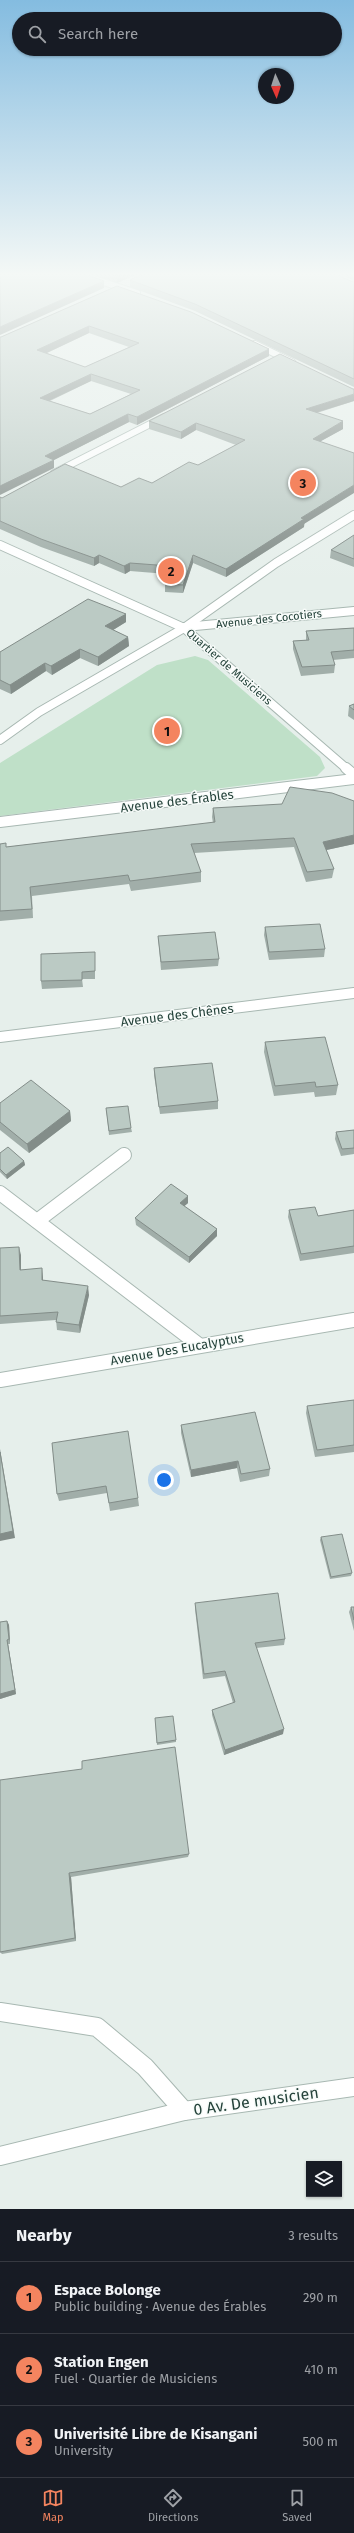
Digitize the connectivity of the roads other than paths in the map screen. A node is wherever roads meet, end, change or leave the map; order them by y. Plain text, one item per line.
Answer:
1 (168, 414) edge
2 (49, 476) edge
3 (354, 515) edge
4 (0, 545) edge
5 (354, 610) edge
6 (184, 628) junction
7 (0, 740) edge
8 (354, 775) edge
9 (354, 779) edge
10 (0, 822) edge
11 (354, 993) edge
12 (0, 1037) edge
13 (124, 1155) dead end
14 (0, 1193) edge
15 (38, 1222) junction
16 (354, 1320) edge
17 (199, 1345) junction
18 (0, 1380) edge
19 (0, 2012) edge
20 (354, 2087) edge
21 (184, 2111) junction
22 (0, 2156) edge

1 - 2 street
3 - 6 street
4 - 6 street, Quartier de Musiciens
5 - 6 street, Avenue des Cocotiers
6 - 7 street
6 - 8 street, Quartier de Musiciens
9 - 10 street, Avenue des Érables
11 - 12 street, Avenue des Chênes
13 - 15 street
14 - 15 street
15 - 17 street
16 - 17 street, Avenue Des Eucalyptus
17 - 18 street, Avenue Des Eucalyptus
19 - 21 street, 0 Av. De musicien
20 - 21 street, 0 Av. De musicien
21 - 22 street

